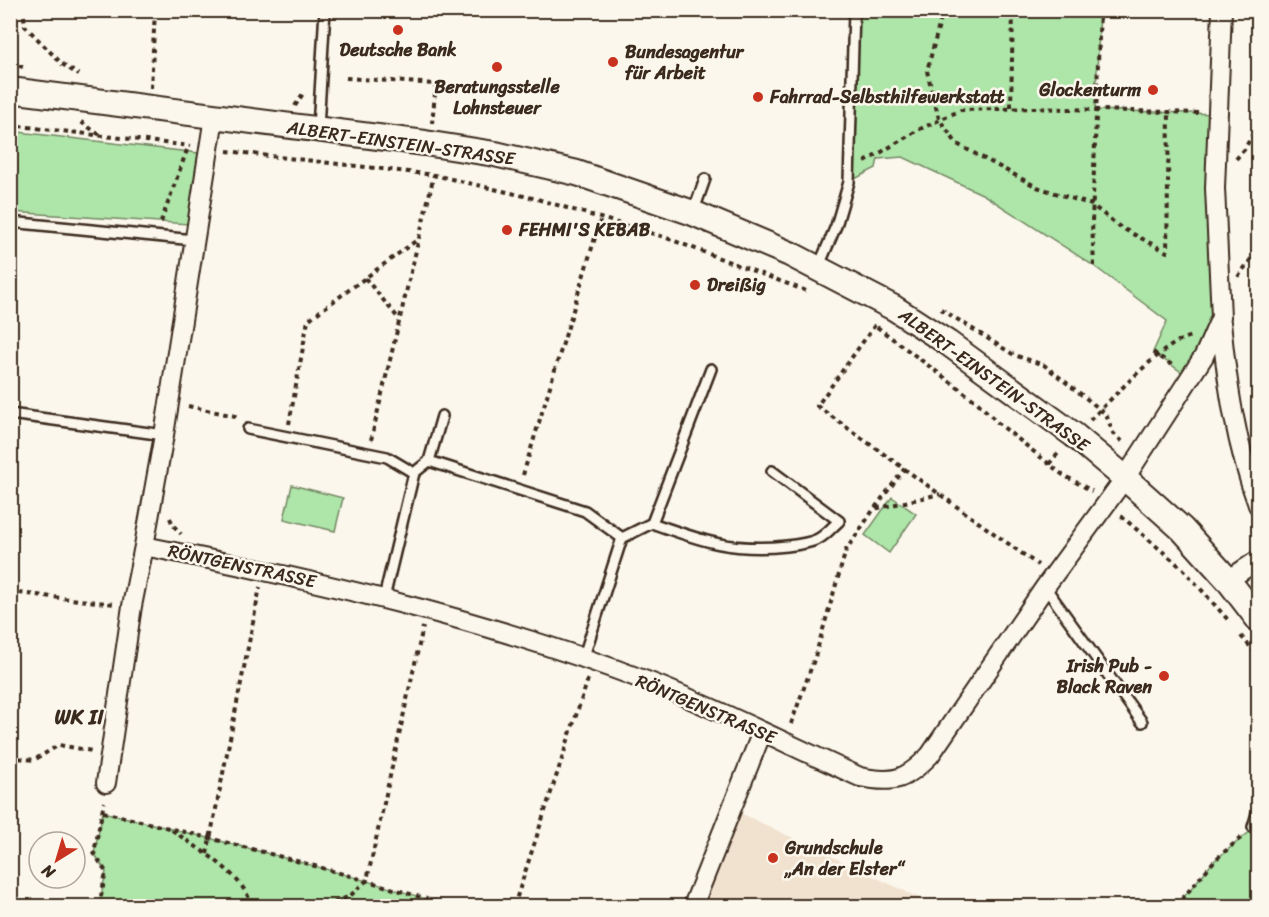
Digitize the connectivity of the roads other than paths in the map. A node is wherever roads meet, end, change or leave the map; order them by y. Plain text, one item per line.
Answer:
1 (325, 10) edge
2 (854, 10) edge
3 (1222, 10) edge
4 (10, 90) edge
5 (214, 117) junction
6 (319, 120) junction
7 (705, 178) dead end
8 (693, 213) junction
9 (10, 222) edge
10 (194, 240) junction
11 (818, 268) junction
12 (1219, 324) junction
13 (711, 369) dead end
14 (10, 414) edge
15 (442, 416) dead end
16 (248, 429) road end
17 (164, 435) junction
18 (429, 461) junction
19 (772, 471) dead end
20 (414, 473) junction
21 (1125, 478) junction
22 (1258, 505) edge
23 (652, 523) junction
24 (622, 538) junction
25 (144, 546) junction
26 (1258, 560) edge
27 (1228, 580) junction
28 (1040, 581) junction
29 (384, 598) junction
30 (1258, 619) edge
31 (588, 661) junction
32 (1142, 722) dead end
33 (762, 732) junction
34 (106, 783) road end
35 (1258, 810) edge
36 (1253, 826) road end
37 (693, 906) edge

1 - 6 lane
2 - 11 lane
3 - 12 street
4 - 5 street, ALBERT-EINSTEIN-STRASSE
5 - 6 street, ALBERT-EINSTEIN-STRASSE
5 - 10 street, RÖNTGENSTRASSE
6 - 8 street, ALBERT-EINSTEIN-STRASSE
7 - 8 lane
8 - 11 street, ALBERT-EINSTEIN-STRASSE
9 - 10 lane
10 - 17 street, RÖNTGENSTRASSE
11 - 21 street, ALBERT-EINSTEIN-STRASSE
12 - 21 street, RÖNTGENSTRASSE
12 - 22 street
13 - 23 lane
14 - 17 lane
15 - 18 lane
16 - 20 lane
17 - 25 street, RÖNTGENSTRASSE
18 - 20 lane
18 - 24 lane
19 - 23 lane
20 - 29 lane
21 - 27 street, ALBERT-EINSTEIN-STRASSE
21 - 28 street, RÖNTGENSTRASSE
23 - 24 lane
24 - 31 lane
25 - 29 street, RÖNTGENSTRASSE
25 - 34 street, RÖNTGENSTRASSE
26 - 27 street
27 - 30 street, ALBERT-EINSTEIN-STRASSE
28 - 32 lane
28 - 33 street, RÖNTGENSTRASSE
29 - 31 street, RÖNTGENSTRASSE
31 - 33 street, RÖNTGENSTRASSE
33 - 37 street
35 - 36 lane

